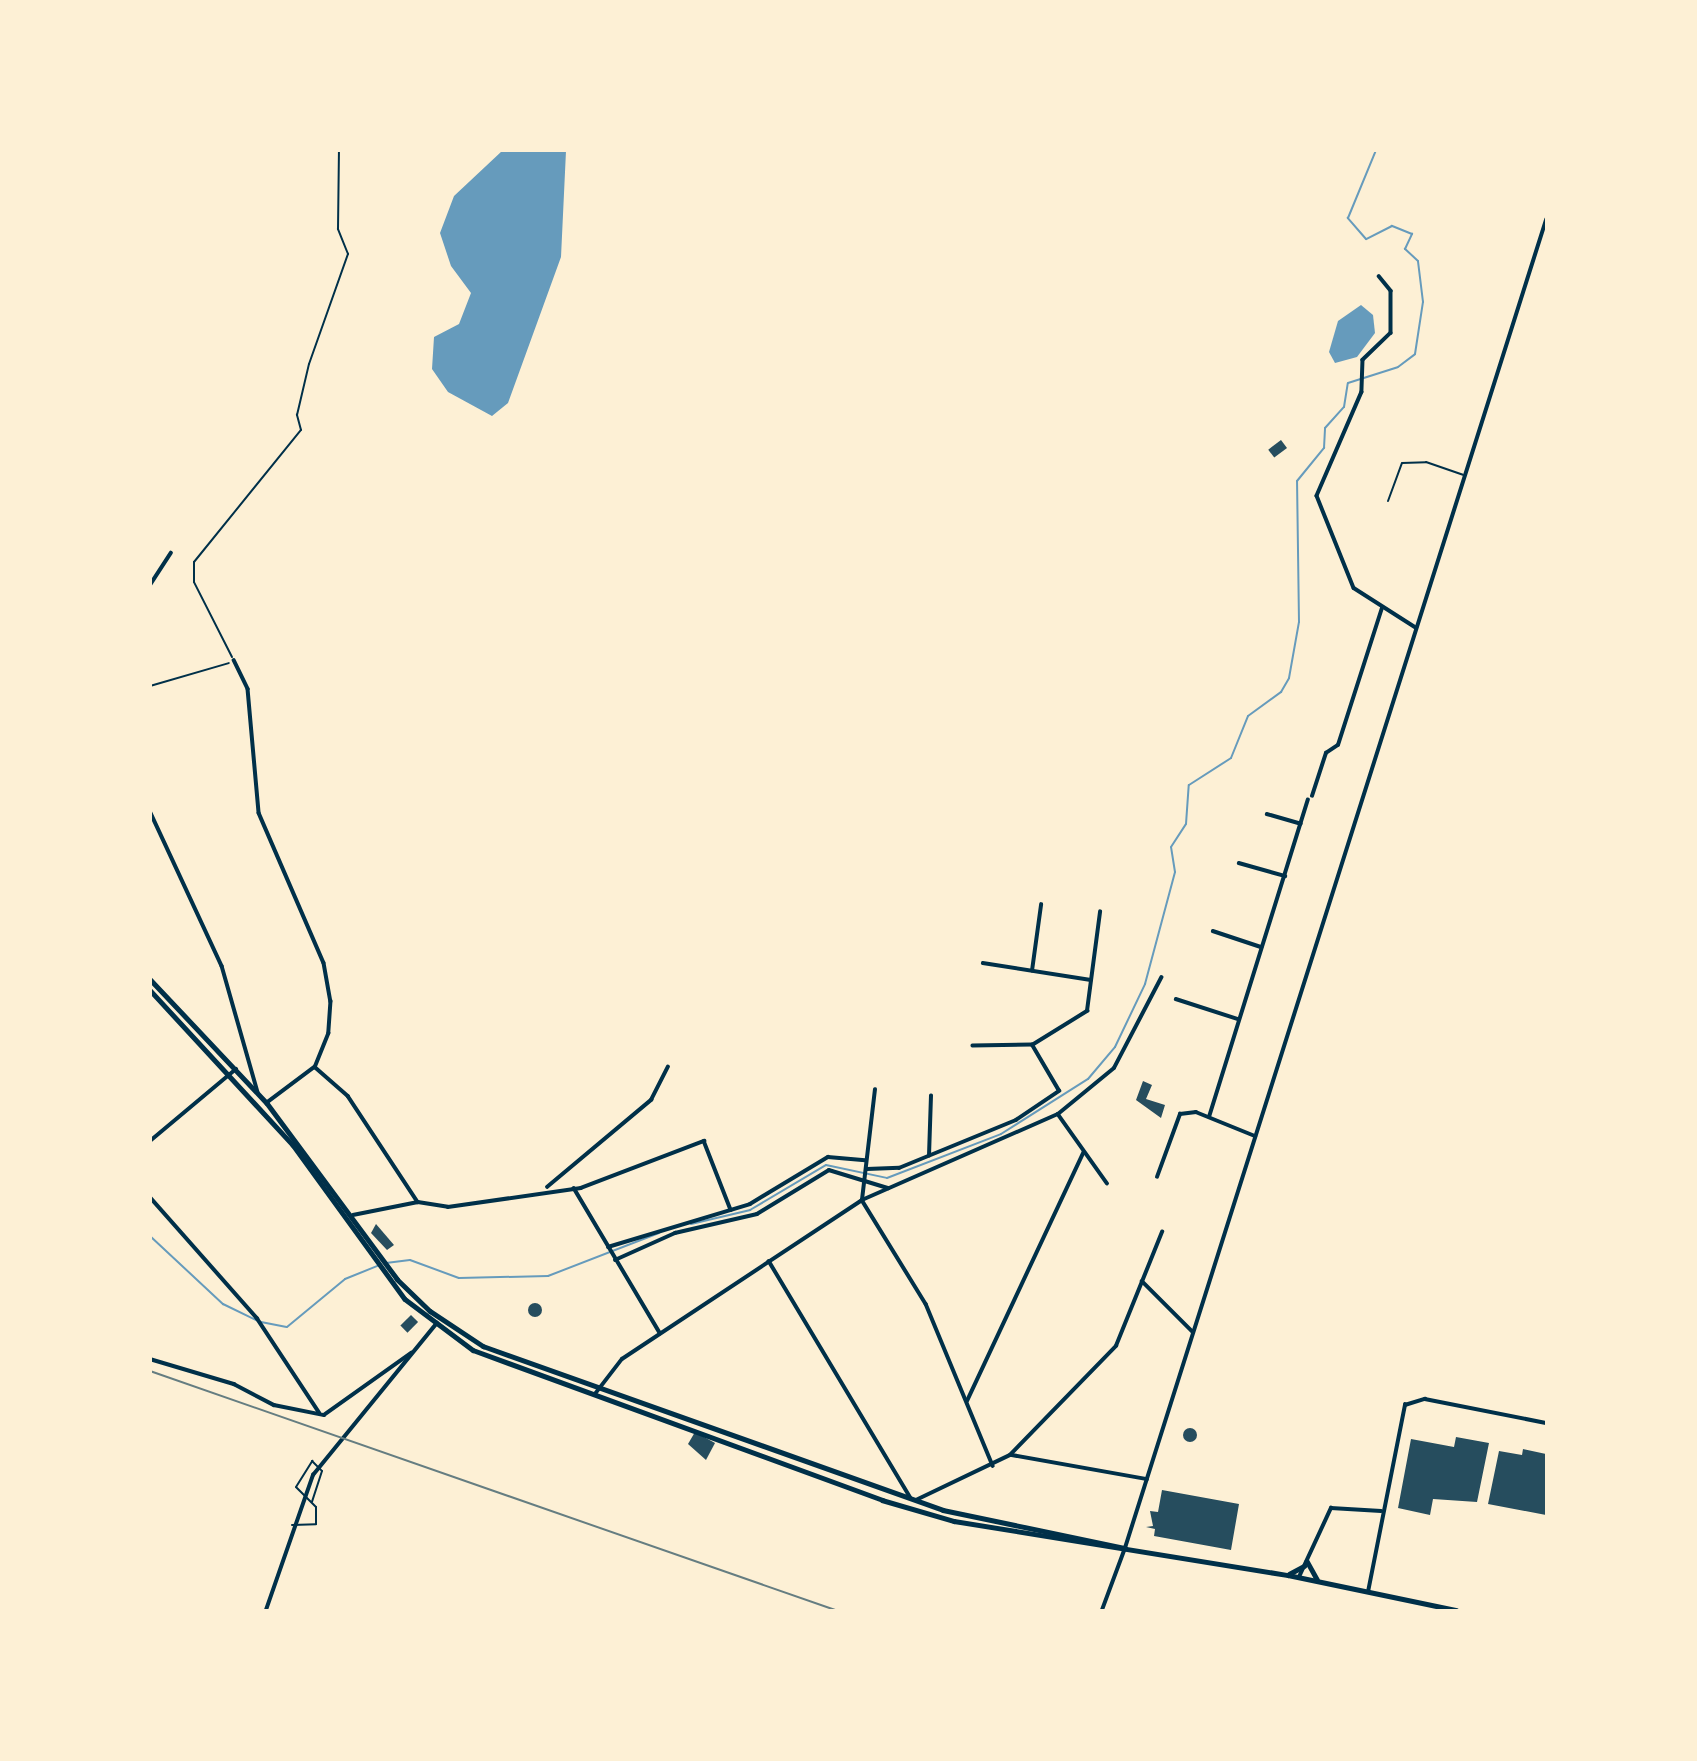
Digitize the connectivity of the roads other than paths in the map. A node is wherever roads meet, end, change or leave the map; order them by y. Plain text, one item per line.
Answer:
1 (1546, 220) edge
2 (1379, 276) dead end
3 (1463, 475) junction
4 (1388, 501) dead end
5 (171, 553) dead end
6 (150, 584) edge
7 (1382, 608) junction
8 (1415, 627) junction
9 (234, 660) road end
10 (150, 811) edge
11 (1267, 814) dead end
12 (1301, 824) junction
13 (1239, 863) dead end
14 (1285, 876) junction
15 (1041, 905) dead end
16 (1100, 912) dead end
17 (1213, 931) dead end
18 (1261, 947) junction
19 (983, 963) dead end
20 (1031, 971) junction
21 (1161, 978) dead end
22 (150, 979) edge
23 (1091, 980) junction
24 (152, 991) edge
25 (1176, 999) dead end
26 (1238, 1019) junction
27 (1032, 1045) junction
28 (973, 1046) dead end
29 (315, 1067) junction
30 (668, 1067) dead end
31 (236, 1069) junction
32 (231, 1074) junction
33 (245, 1090) junction
34 (876, 1090) dead end
35 (257, 1093) junction
36 (932, 1096) dead end
37 (267, 1103) junction
38 (1058, 1114) junction
39 (1209, 1117) junction
40 (1255, 1136) junction
41 (150, 1141) edge
42 (1083, 1153) junction
43 (929, 1156) junction
44 (865, 1160) junction
45 (867, 1169) junction
46 (1157, 1177) dead end
47 (865, 1183) junction
48 (1107, 1183) dead end
49 (546, 1188) junction
50 (574, 1188) junction
51 (890, 1188) junction
52 (150, 1197) edge
53 (862, 1200) junction
54 (418, 1202) junction
55 (732, 1210) junction
56 (353, 1215) junction
57 (1162, 1232) dead end
58 (608, 1248) junction
59 (614, 1258) junction
60 (379, 1261) junction
61 (769, 1261) junction
62 (1142, 1281) junction
63 (440, 1319) junction
64 (434, 1326) junction
65 (1193, 1332) junction
66 (660, 1333) junction
67 (413, 1352) junction
68 (150, 1359) edge
69 (598, 1387) junction
70 (595, 1396) junction
71 (967, 1401) junction
72 (320, 1413) junction
73 (1546, 1423) edge
74 (1010, 1455) junction
75 (993, 1466) junction
76 (1147, 1479) junction
77 (312, 1501) junction
78 (914, 1501) junction
79 (1382, 1511) junction
80 (292, 1525) junction
81 (1125, 1548) junction
82 (1306, 1564) junction
83 (1288, 1574) junction
84 (1299, 1577) junction
85 (1317, 1580) junction
86 (1368, 1592) junction
87 (266, 1611) edge
88 (1102, 1611) edge
89 (1456, 1611) edge

1 - 3 street
2 - 7 street
3 - 4 lane
3 - 8 street
5 - 6 street
7 - 8 street
7 - 12 street
8 - 40 street
9 - 29 street
10 - 35 street
11 - 12 street
12 - 14 street
13 - 14 street
14 - 18 street
15 - 20 street
16 - 23 street
17 - 18 street
18 - 26 street
19 - 20 street
20 - 23 street
21 - 38 street
22 - 31 main road
23 - 27 street
24 - 32 main road
25 - 26 street
26 - 39 street
27 - 28 street
27 - 43 street
29 - 37 street
29 - 54 street
30 - 49 street
31 - 32 street
31 - 35 main road
32 - 33 main road
32 - 41 street
33 - 35 main road
33 - 60 main road
34 - 44 street
35 - 37 main road
36 - 43 street
37 - 56 main road
38 - 42 street
38 - 51 street
39 - 40 street
39 - 46 street
40 - 65 street
42 - 48 street
42 - 71 street
43 - 45 street
44 - 45 street
44 - 55 street
45 - 47 street
47 - 51 street
47 - 53 street
47 - 59 street
49 - 50 street
49 - 54 street
50 - 55 street
50 - 58 street
51 - 53 street
52 - 72 street
53 - 61 street
53 - 71 street
54 - 56 street
55 - 58 street
56 - 60 main road
57 - 62 street
58 - 59 street
59 - 66 street
60 - 63 main road
60 - 64 main road
61 - 66 street
61 - 78 street
62 - 65 street
62 - 74 street
63 - 64 street
63 - 69 main road
64 - 67 street
64 - 70 main road
65 - 76 street
66 - 69 street
67 - 72 street
67 - 80 street
68 - 72 street
69 - 70 street
69 - 78 main road
70 - 81 main road
71 - 75 street
73 - 79 street
74 - 75 street
74 - 76 street
75 - 78 street
76 - 81 street
77 - 77 lane
77 - 80 lane
78 - 81 main road
79 - 82 street
79 - 86 street
80 - 87 street
81 - 83 main road
81 - 88 street
82 - 83 main road
82 - 84 street
82 - 85 main road
83 - 84 main road
84 - 85 main road
85 - 86 main road
86 - 89 main road

